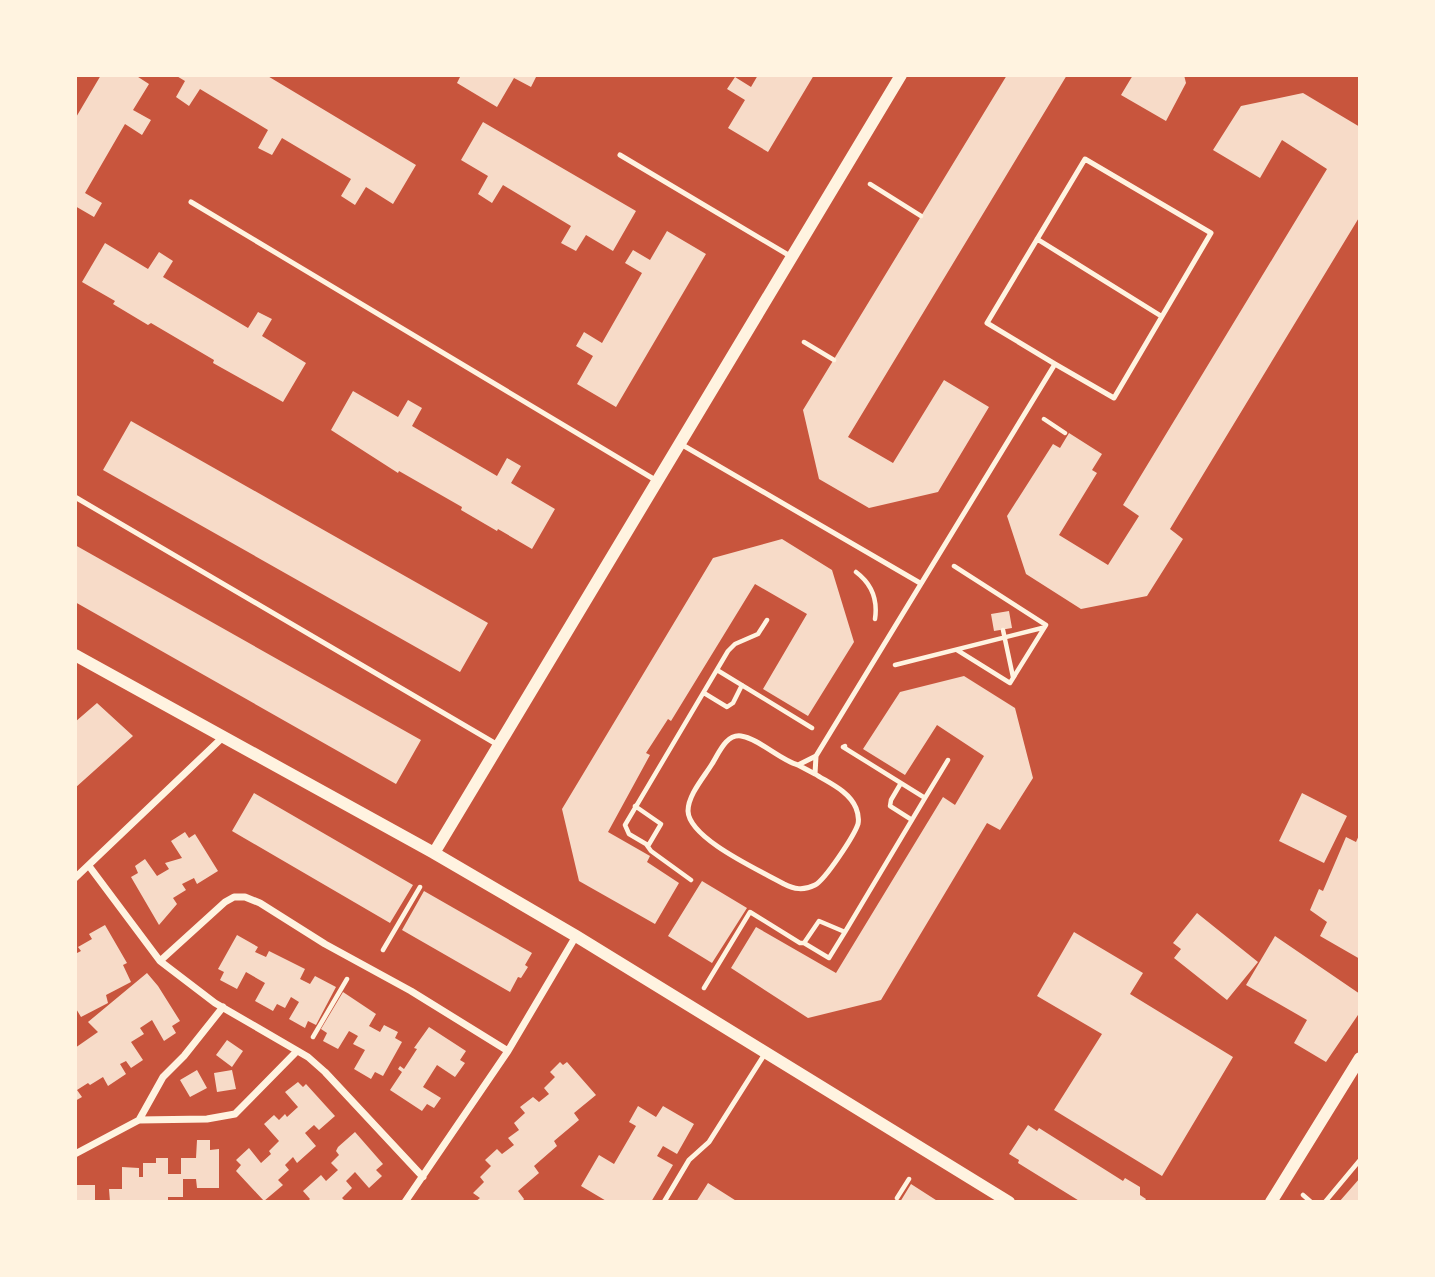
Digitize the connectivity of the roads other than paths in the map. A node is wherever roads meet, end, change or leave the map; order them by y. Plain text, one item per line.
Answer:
1 (901, 75) edge
2 (620, 155) dead end
3 (191, 202) dead end
4 (1037, 239) junction
5 (790, 256) junction
6 (1161, 316) junction
7 (1055, 363) junction
8 (679, 443) junction
9 (657, 481) junction
10 (75, 497) edge
11 (920, 583) junction
12 (75, 655) edge
13 (223, 737) junction
14 (498, 745) junction
15 (816, 756) junction
16 (798, 765) junction
17 (815, 774) junction
18 (434, 853) junction
19 (89, 866) junction
20 (75, 878) edge
21 (576, 936) junction
22 (160, 961) junction
23 (223, 1007) junction
24 (297, 1051) junction
25 (508, 1051) junction
26 (766, 1052) junction
27 (1360, 1058) edge
28 (139, 1119) junction
29 (75, 1154) edge
30 (423, 1177) junction
31 (405, 1202) edge
32 (664, 1202) edge
33 (1009, 1202) edge
34 (1271, 1202) edge

1 - 5 street
2 - 5 lane
3 - 9 lane
4 - 6 lane
4 - 6 lane
4 - 7 lane
5 - 8 street
6 - 7 lane
7 - 11 lane
8 - 9 street
8 - 11 lane
9 - 14 street
10 - 14 lane
11 - 15 lane
12 - 13 street
13 - 18 street
13 - 19 street
14 - 18 street
15 - 16 lane
15 - 17 lane
16 - 17 lane
16 - 17 lane
18 - 21 street
19 - 20 street
19 - 22 street
21 - 25 street
21 - 26 street
22 - 23 street
22 - 25 street
23 - 24 street
23 - 28 street
24 - 28 street
24 - 30 street
25 - 30 street
26 - 32 lane
26 - 33 street
27 - 34 street
28 - 29 street
30 - 31 street

